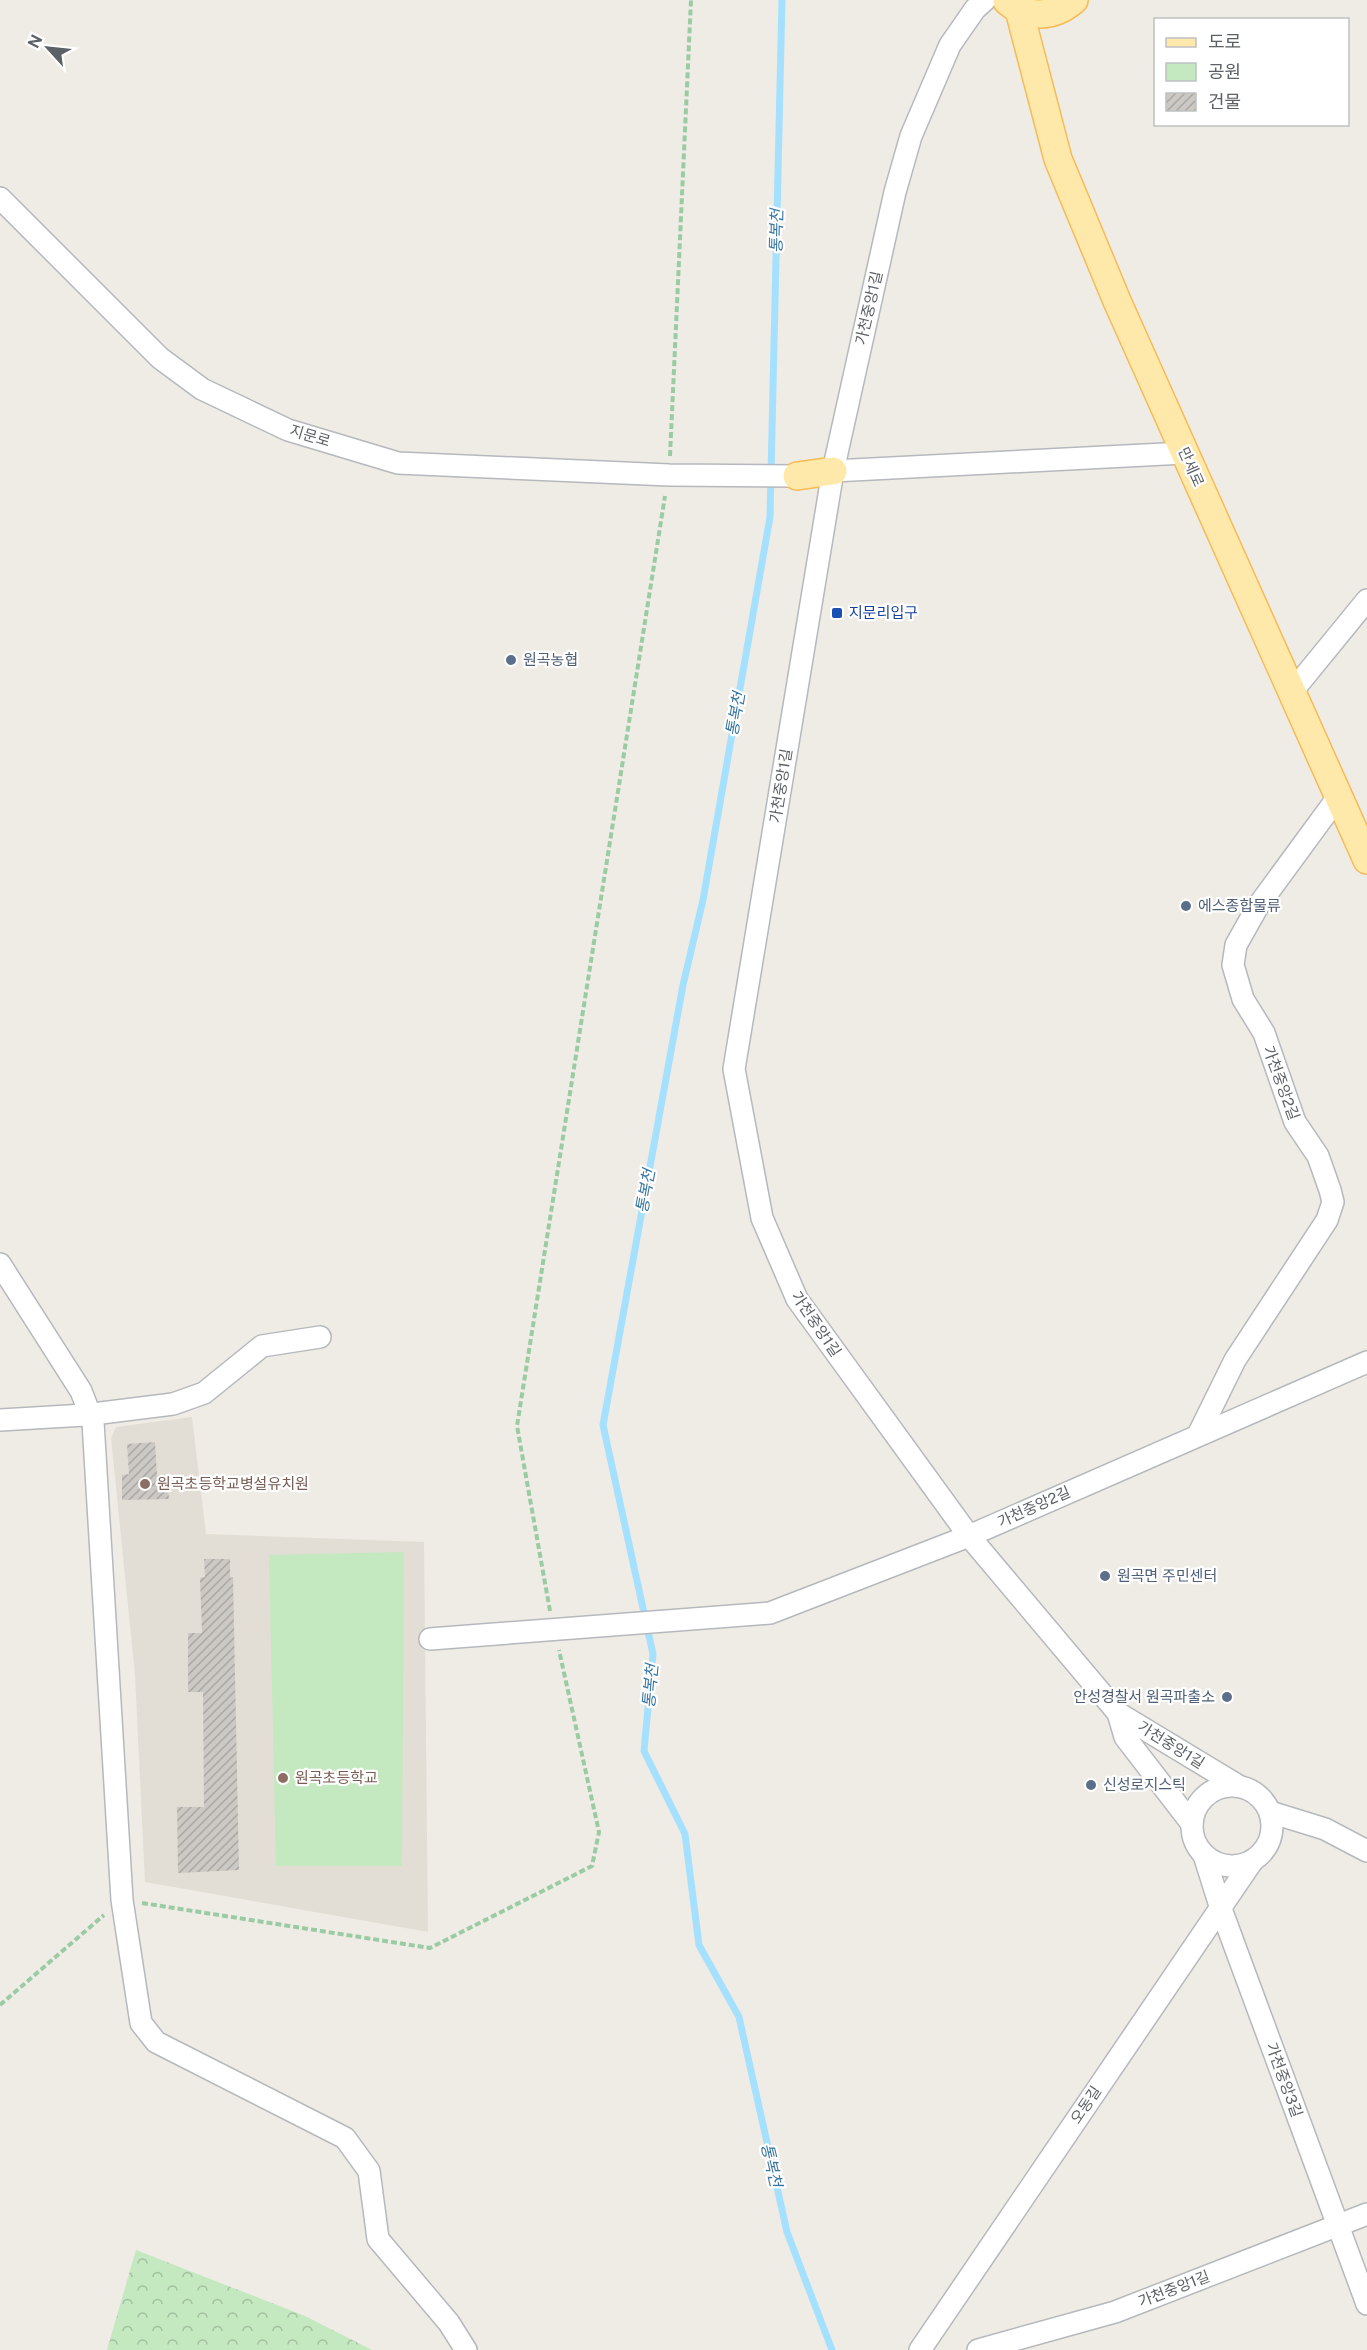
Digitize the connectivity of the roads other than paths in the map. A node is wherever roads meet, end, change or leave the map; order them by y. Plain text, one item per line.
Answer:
1 (985, 0) edge
2 (1074, 0) edge
3 (1013, 5) edge
4 (1048, 14) junction
5 (1035, 66) junction
6 (0, 198) edge
7 (1184, 453) junction
8 (832, 471) junction
9 (798, 476) joint
10 (1367, 600) edge
11 (1292, 693) junction
12 (1338, 797) junction
13 (1367, 860) edge
14 (0, 1264) edge
15 (320, 1337) dead end
16 (1367, 1362) edge
17 (90, 1413) junction
18 (0, 1420) edge
19 (1198, 1435) junction
20 (969, 1536) junction
21 (430, 1639) dead end
22 (1118, 1713) junction
23 (1237, 1785) junction
24 (1270, 1812) junction
25 (1192, 1824) junction
26 (1367, 1851) edge
27 (1204, 1855) junction
28 (1253, 1860) junction
29 (1221, 1910) junction
30 (1367, 2214) edge
31 (1338, 2225) junction
32 (1367, 2304) edge
33 (466, 2350) edge
34 (920, 2350) edge
35 (978, 2350) edge

1 - 8 street, 가천중앙1길
2 - 4 main road
3 - 4 main road
3 - 5 main road, 만세로
4 - 5 main road, 만세로
5 - 7 main road, 만세로
6 - 9 street, 지문로
7 - 8 street
7 - 11 main road, 만세로
8 - 9 main road
8 - 20 street, 가천중앙1길
10 - 11 street
11 - 12 main road, 만세로
12 - 13 main road, 만세로
12 - 19 street, 가천중앙2길
14 - 17 street
15 - 17 street
16 - 19 street, 가천중앙2길
17 - 18 street
17 - 33 street
19 - 20 street, 가천중앙2길
20 - 21 street
20 - 22 street, 가천중앙1길
22 - 23 street, 가천중앙1길
22 - 25 street
23 - 24 street
23 - 25 street
24 - 26 street
24 - 28 street
25 - 27 street
27 - 28 street
27 - 29 street, 가천중앙3길
28 - 29 street, 오동길
29 - 31 street, 가천중앙3길
29 - 34 street, 오동길
30 - 31 street, 가천중앙1길
31 - 32 street, 가천중앙3길
31 - 35 street, 가천중앙1길

